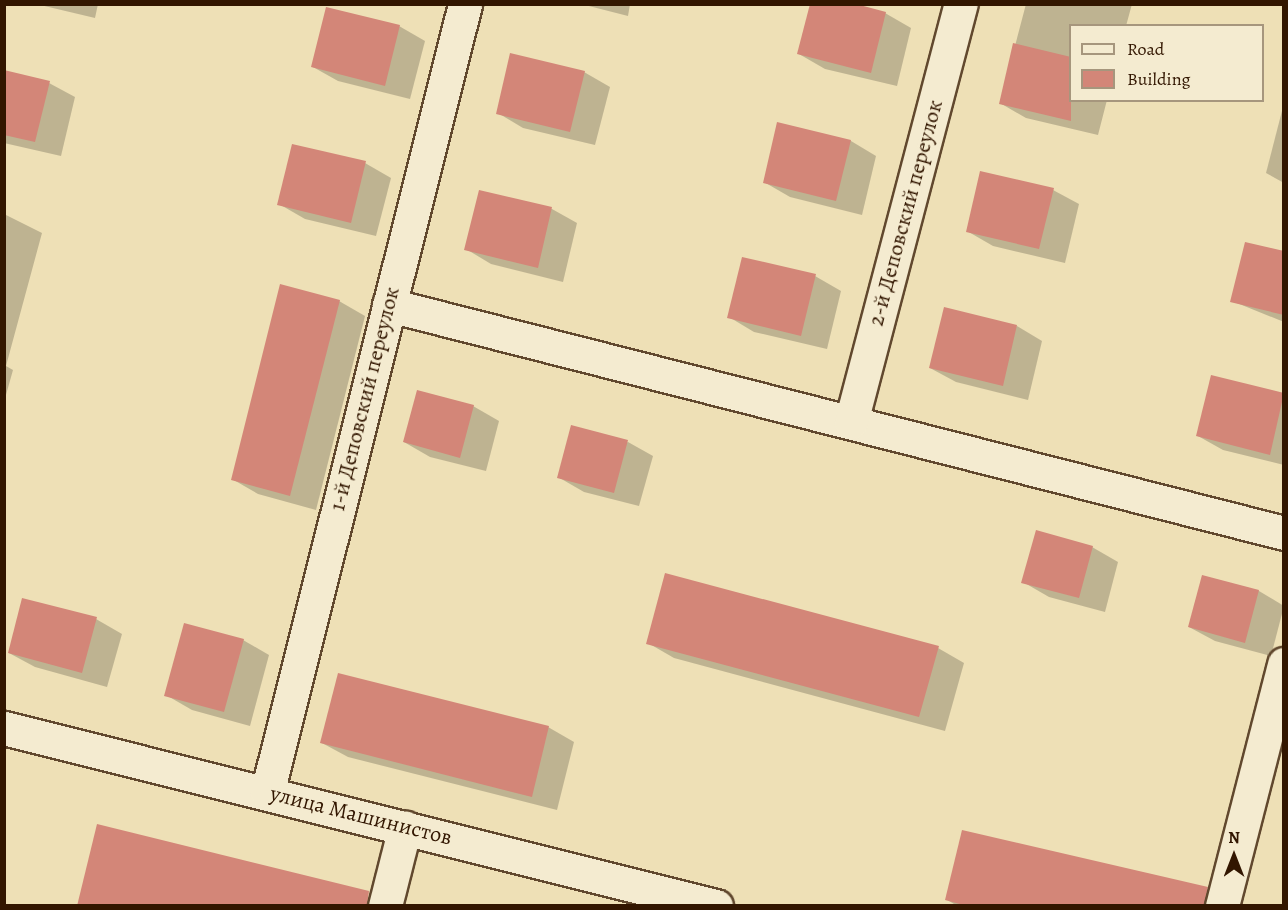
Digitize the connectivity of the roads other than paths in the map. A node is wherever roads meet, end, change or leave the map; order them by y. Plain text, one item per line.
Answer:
1 (465, 4) edge
2 (961, 4) edge
3 (389, 305) junction
4 (851, 422) junction
5 (1284, 533) edge
6 (1284, 664) edge
7 (4, 728) edge
8 (267, 793) junction
9 (405, 827) junction
10 (704, 904) edge
11 (385, 906) edge
12 (1222, 906) edge

1 - 3 street, 1-й Деповский переулок
2 - 4 street, 2-й Деповский переулок
3 - 4 street
3 - 8 street, 1-й Деповский переулок
4 - 5 street
6 - 12 street
7 - 8 street, улица Машинистов
8 - 9 street, улица Машинистов
9 - 10 street, улица Машинистов
9 - 11 street

